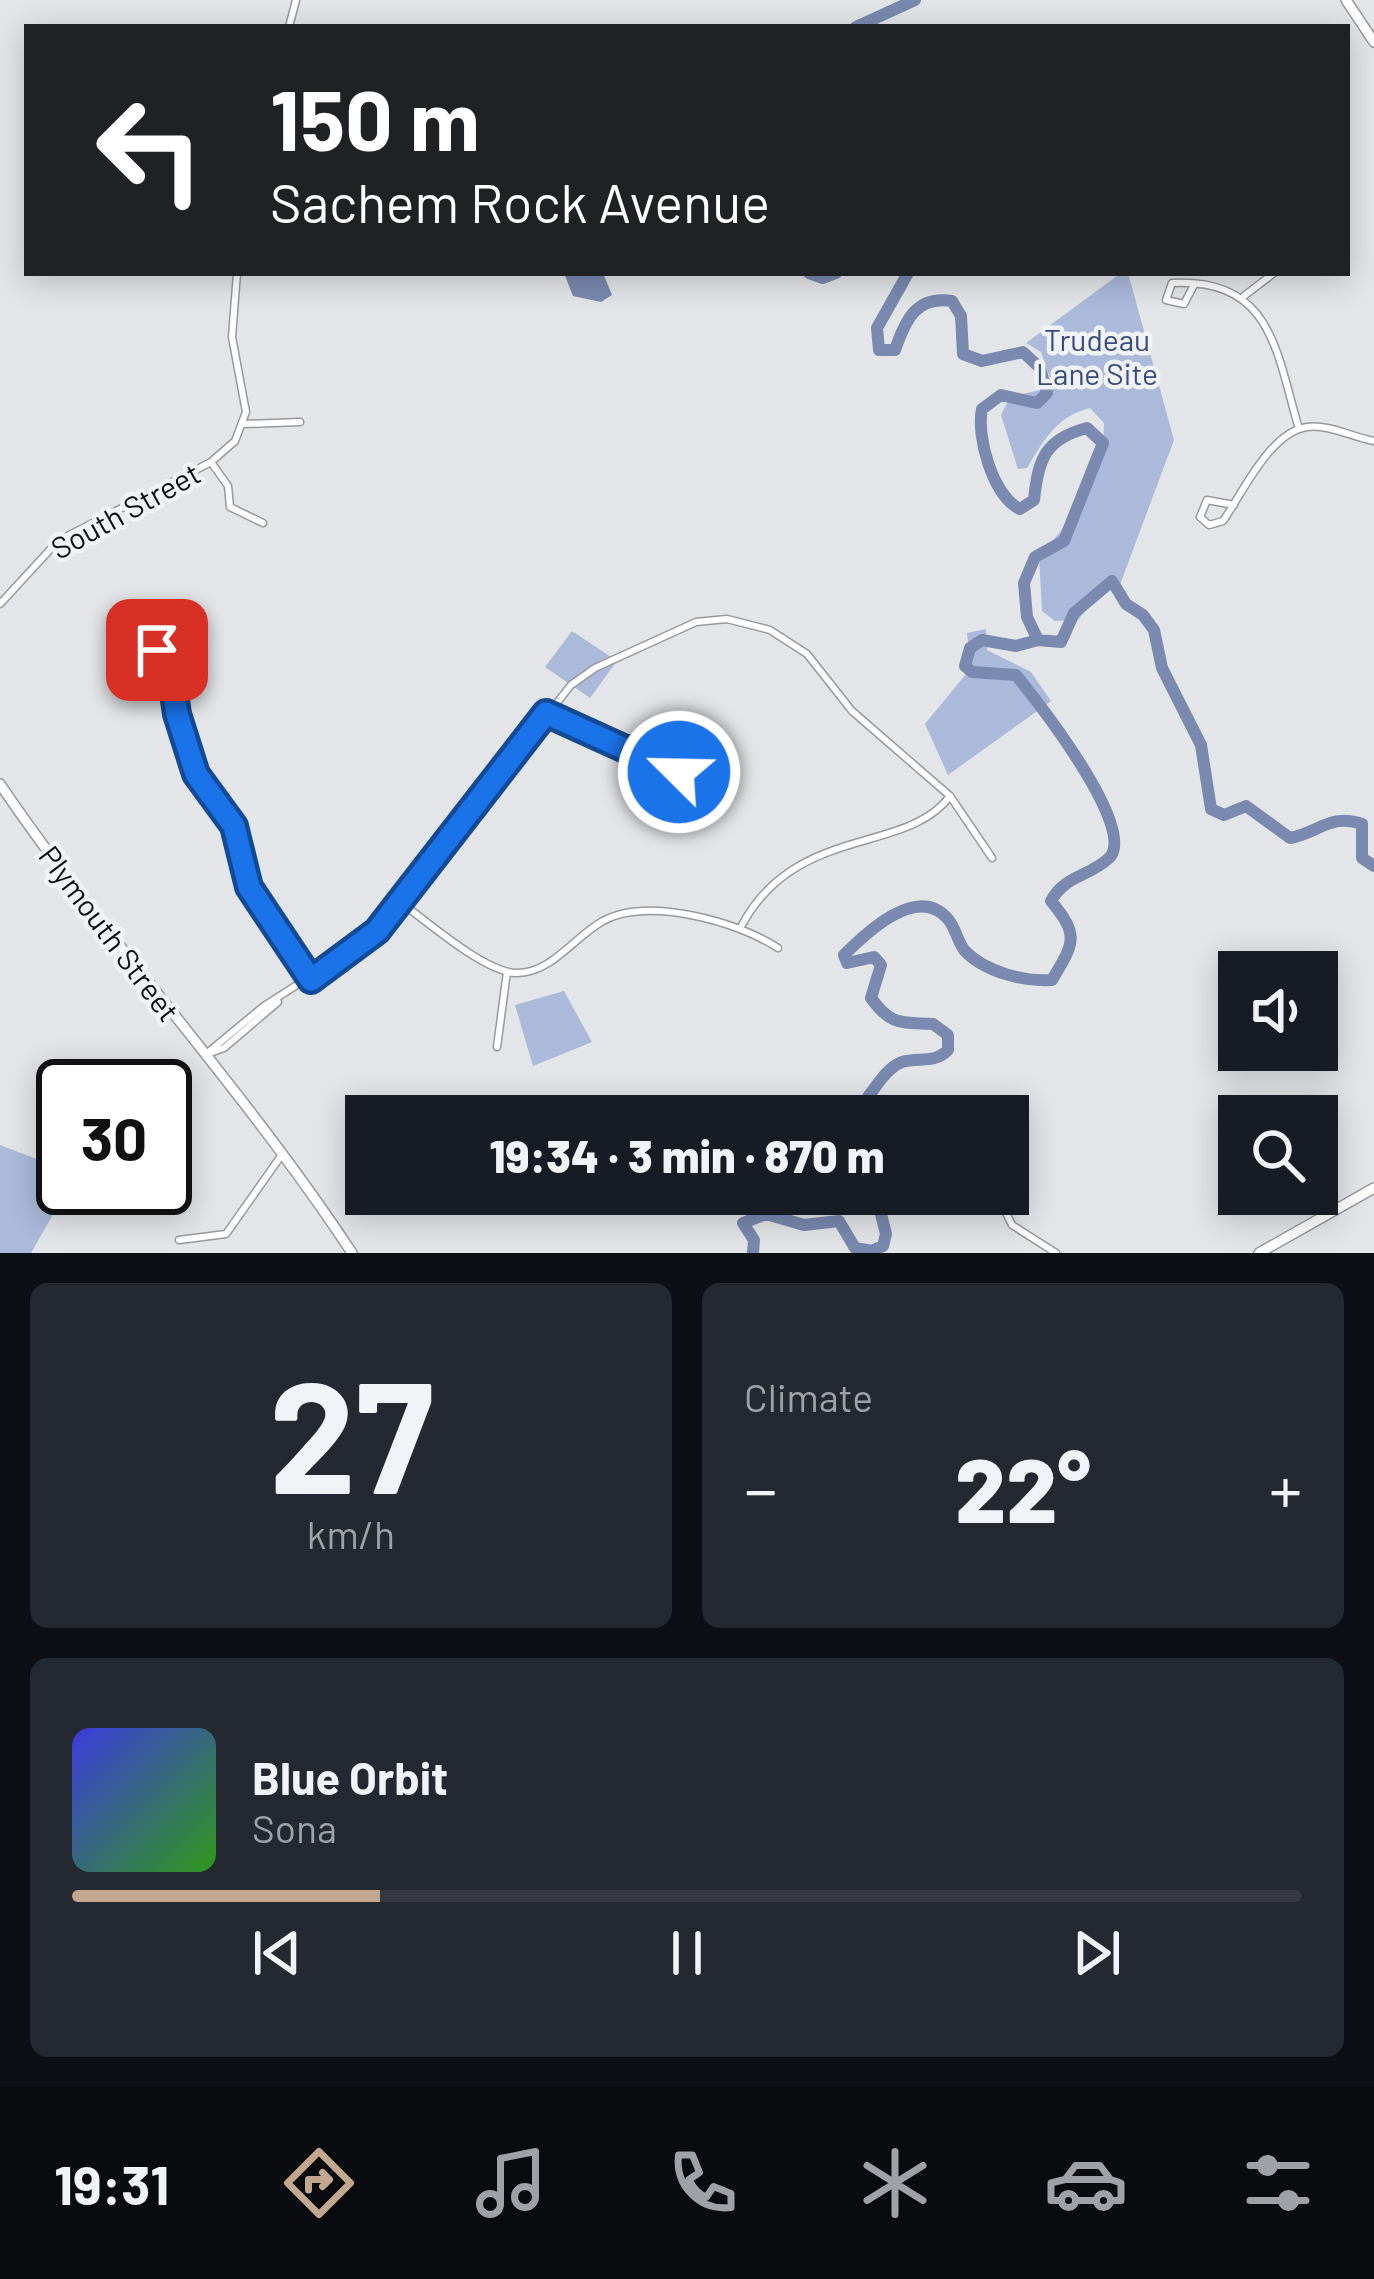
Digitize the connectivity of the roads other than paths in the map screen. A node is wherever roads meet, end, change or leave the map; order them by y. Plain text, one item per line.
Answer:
1 (1346, 0) edge
2 (1374, 43) edge
3 (237, 276) edge
4 (1270, 276) edge
5 (1193, 285) junction
6 (1243, 297) junction
7 (300, 422) dead end
8 (244, 424) junction
9 (1299, 429) junction
10 (1374, 441) edge
11 (211, 462) junction
12 (1234, 505) junction
13 (263, 523) dead end
14 (0, 604) edge
15 (171, 673) junction
16 (546, 713) junction
17 (679, 763) junction
18 (0, 784) edge
19 (950, 796) junction
20 (992, 858) dead end
21 (400, 902) junction
22 (741, 927) junction
23 (778, 949) dead end
24 (507, 972) junction
25 (311, 980) junction
26 (497, 1047) dead end
27 (205, 1055) junction
28 (283, 1153) junction
29 (1374, 1188) edge
30 (1007, 1215) edge
31 (179, 1240) dead end
32 (352, 1253) edge
33 (1056, 1253) edge
34 (1259, 1253) edge

1 - 2 main road
3 - 8 street
4 - 6 street
5 - 5 street
5 - 6 street
6 - 9 street
7 - 8 street
8 - 11 street, South Street
9 - 10 street
9 - 12 street
11 - 13 street
11 - 14 street, South Street
12 - 12 street
15 - 15 street
15 - 25 street
16 - 17 street
16 - 19 street
16 - 21 street
17 - 17 street
18 - 27 main road, Plymouth Street
19 - 20 street
19 - 22 street
21 - 24 street
21 - 25 street
22 - 23 street
22 - 24 street
24 - 26 street
25 - 27 street
27 - 28 main road, Plymouth Street
28 - 31 street
28 - 32 main road, Plymouth Street
29 - 34 main road
30 - 33 street

